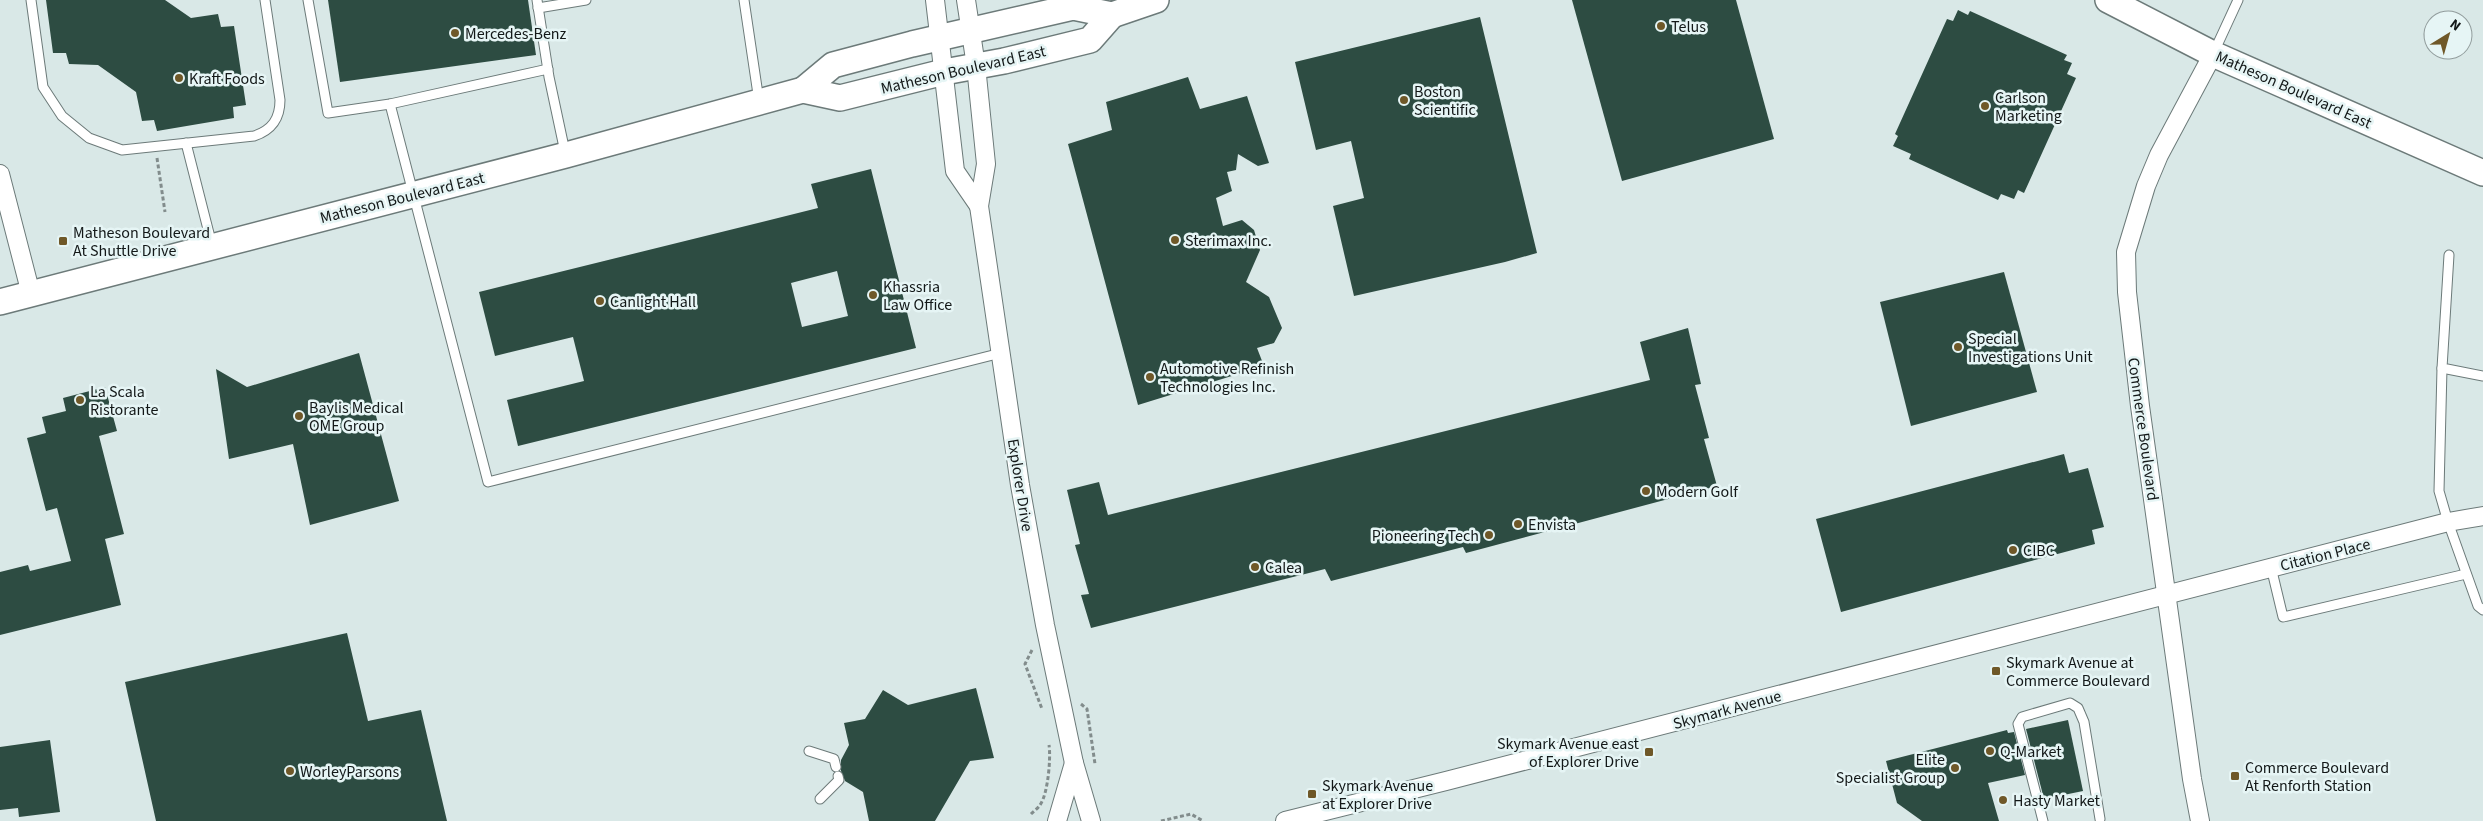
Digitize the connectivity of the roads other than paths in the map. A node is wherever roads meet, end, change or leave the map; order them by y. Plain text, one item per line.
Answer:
1 (31, 0) edge
2 (265, 0) edge
3 (308, 0) edge
4 (586, 0) edge
5 (744, 0) edge
6 (935, 0) edge
7 (966, 0) edge
8 (1156, 0) edge
9 (2108, 0) edge
10 (2238, 0) edge
11 (538, 4) edge
12 (1112, 15) junction
13 (970, 32) junction
14 (939, 39) junction
15 (2213, 54) junction
16 (976, 66) junction
17 (548, 69) junction
18 (944, 72) junction
19 (803, 90) junction
20 (760, 101) junction
21 (390, 104) junction
22 (186, 143) junction
23 (566, 155) junction
24 (0, 174) edge
25 (2483, 174) edge
26 (413, 194) junction
27 (979, 206) junction
28 (212, 246) junction
29 (2449, 255) dead end
30 (31, 294) junction
31 (0, 302) edge
32 (1002, 353) junction
33 (2442, 368) junction
34 (2483, 376) edge
35 (2483, 516) edge
36 (2448, 522) junction
37 (2271, 567) junction
38 (2466, 574) junction
39 (2168, 593) junction
40 (2483, 610) edge
41 (808, 751) dead end
42 (1074, 763) junction
43 (820, 799) dead end
44 (2100, 819) dead end
45 (1057, 821) edge
46 (1091, 821) edge
47 (1285, 821) edge
48 (2043, 821) edge
49 (2200, 821) edge

1 - 22 lane
2 - 22 lane
3 - 21 lane
4 - 11 lane
5 - 20 lane
6 - 14 street, Explorer Drive
7 - 13 street, Explorer Drive
8 - 12 street, Matheson Boulevard East
9 - 15 street, Matheson Boulevard East
10 - 15 lane
11 - 17 lane
12 - 13 street, Matheson Boulevard East
12 - 16 street, Matheson Boulevard East
13 - 14 street, Matheson Boulevard East
13 - 16 street, Explorer Drive
14 - 18 street, Explorer Drive
14 - 19 street, Matheson Boulevard East
15 - 25 street, Matheson Boulevard East
15 - 39 street, Commerce Boulevard
16 - 18 street, Matheson Boulevard East
16 - 27 street, Explorer Drive
17 - 21 lane
17 - 23 lane
18 - 19 street, Matheson Boulevard East
18 - 27 street, Explorer Drive
19 - 20 street, Matheson Boulevard East
20 - 23 street, Matheson Boulevard East
21 - 26 lane
22 - 28 lane
23 - 26 street, Matheson Boulevard East
24 - 30 street
26 - 28 street, Matheson Boulevard East
26 - 32 lane
27 - 32 street, Explorer Drive
28 - 30 street, Matheson Boulevard East
29 - 33 lane
30 - 31 street, Matheson Boulevard East
32 - 42 street, Explorer Drive
33 - 34 lane
33 - 36 lane
35 - 36 street, Citation Place
36 - 37 street, Citation Place
36 - 38 lane
37 - 38 lane
37 - 39 street, Citation Place
38 - 40 lane
39 - 47 street, Skymark Avenue
39 - 49 street, Commerce Boulevard
41 - 43 lane
42 - 45 street, Explorer Drive
42 - 46 street, Explorer Drive
44 - 48 lane

